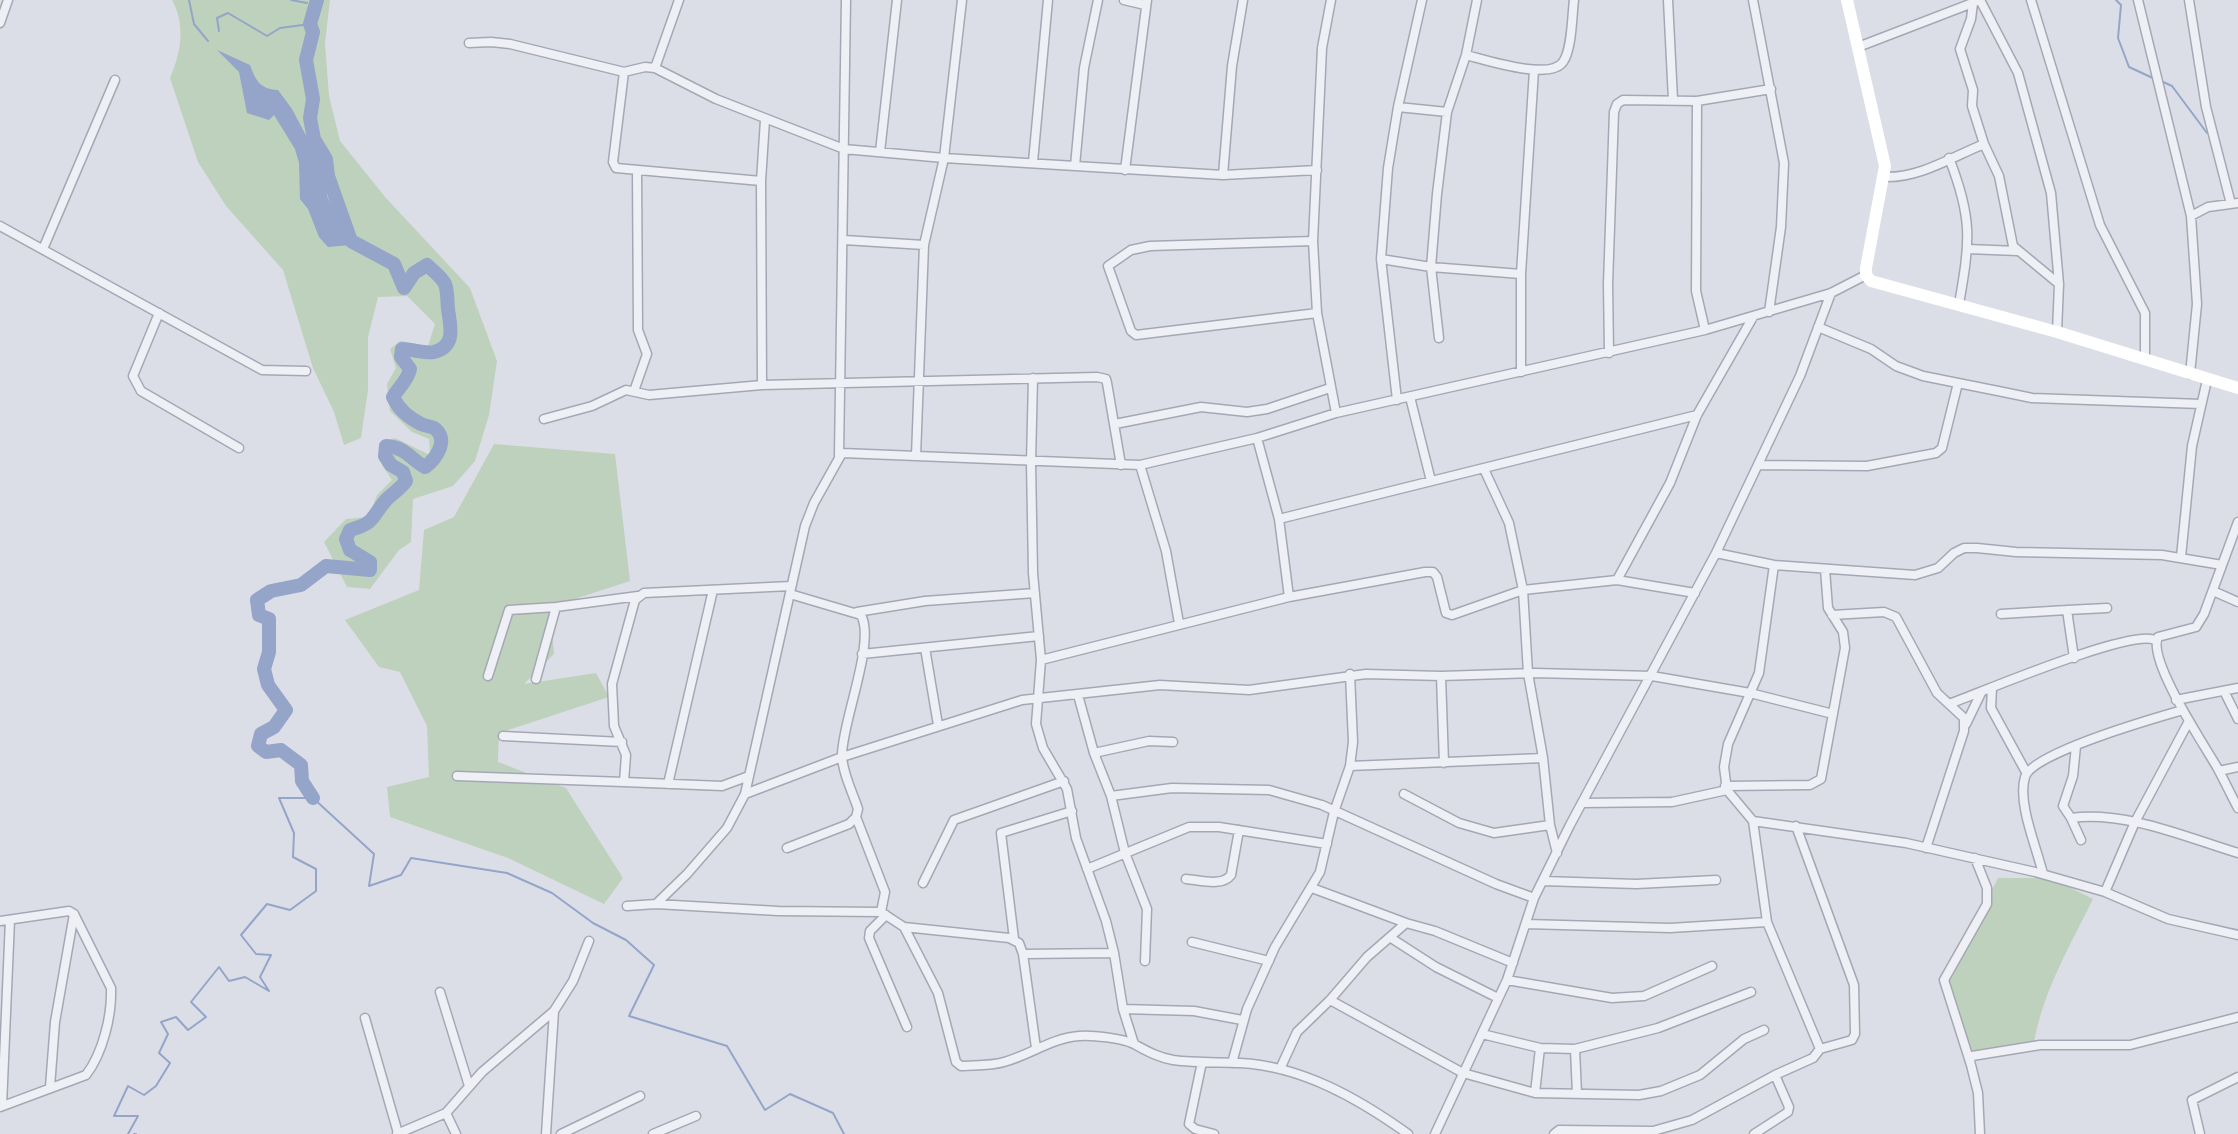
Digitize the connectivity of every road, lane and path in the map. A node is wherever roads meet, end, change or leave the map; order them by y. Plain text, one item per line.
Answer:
1 (8, 0) edge
2 (679, 0) edge
3 (846, 0) edge
4 (897, 0) edge
5 (962, 0) edge
6 (1048, 0) edge
7 (1098, 0) edge
8 (1124, 0) edge
9 (1243, 0) edge
10 (1331, 0) edge
11 (1422, 0) edge
12 (1477, 0) edge
13 (1574, 0) edge
14 (1668, 0) edge
15 (1753, 0) edge
16 (1847, 0) edge
17 (2031, 0) edge
18 (2138, 0) edge
19 (2189, 0) edge
20 (1978, 1) edge
21 (1146, 3) edge
22 (0, 23) edge
23 (469, 43) dead end
24 (1858, 47) junction
25 (1466, 55) junction
26 (655, 68) junction
27 (1534, 70) junction
28 (624, 72) junction
29 (115, 80) dead end
30 (1771, 89) junction
31 (1673, 100) junction
32 (1697, 101) junction
33 (1398, 107) junction
34 (1447, 112) junction
35 (765, 120) junction
36 (1984, 144) junction
37 (844, 149) junction
38 (880, 152) junction
39 (944, 158) junction
40 (1949, 158) junction
41 (1033, 162) junction
42 (1075, 166) junction
43 (637, 170) junction
44 (1125, 170) junction
45 (1317, 170) junction
46 (1223, 175) junction
47 (1885, 177) junction
48 (761, 181) junction
49 (2235, 204) edge
50 (2191, 216) junction
51 (0, 226) edge
52 (844, 240) junction
53 (1313, 241) junction
54 (924, 245) junction
55 (43, 249) junction
56 (1968, 249) junction
57 (2017, 251) junction
58 (1381, 259) junction
59 (1431, 267) junction
60 (1521, 274) junction
61 (1866, 275) junction
62 (2059, 284) junction
63 (1831, 293) junction
64 (1959, 304) junction
65 (1769, 312) junction
66 (159, 313) junction
67 (1317, 313) junction
68 (1753, 317) junction
69 (1818, 327) junction
70 (1705, 330) junction
71 (2057, 332) junction
72 (1439, 338) dead end
73 (1609, 353) junction
74 (2145, 358) junction
75 (306, 371) dead end
76 (1521, 372) junction
77 (2190, 374) junction
78 (1033, 378) junction
79 (2207, 380) junction
80 (919, 381) junction
81 (841, 382) junction
82 (1958, 383) junction
83 (762, 385) junction
84 (1330, 388) junction
85 (2238, 388) edge
86 (634, 391) junction
87 (1410, 397) junction
88 (1397, 400) junction
89 (2201, 404) junction
90 (1336, 413) junction
91 (1697, 415) junction
92 (544, 419) dead end
93 (1115, 424) junction
94 (1257, 438) junction
95 (239, 448) dead end
96 (839, 456) junction
97 (916, 456) junction
98 (1031, 462) junction
99 (1121, 465) junction
100 (1140, 465) junction
101 (1758, 465) junction
102 (1484, 469) junction
103 (1431, 481) junction
104 (1279, 519) junction
105 (2238, 522) edge
106 (1716, 553) junction
107 (2181, 557) junction
108 (1774, 565) junction
109 (2222, 565) junction
110 (1825, 569) junction
111 (1617, 580) junction
112 (713, 590) junction
113 (790, 590) junction
114 (1523, 590) junction
115 (2213, 591) junction
116 (1035, 593) junction
117 (1695, 593) junction
118 (639, 596) junction
119 (1289, 597) junction
120 (2238, 602) edge
121 (556, 607) junction
122 (2107, 608) dead end
123 (2067, 610) junction
124 (852, 613) junction
125 (2001, 614) dead end
126 (1832, 615) junction
127 (1179, 623) junction
128 (1039, 636) junction
129 (2155, 640) junction
130 (925, 648) junction
131 (862, 654) junction
132 (2074, 658) junction
133 (1041, 660) junction
134 (1528, 673) junction
135 (1350, 674) junction
136 (488, 676) dead end
137 (1441, 676) junction
138 (1652, 676) junction
139 (536, 679) dead end
140 (1992, 688) junction
141 (2238, 688) edge
142 (2224, 691) junction
143 (1750, 693) junction
144 (1078, 695) junction
145 (1040, 696) junction
146 (1975, 696) junction
147 (2176, 700) junction
148 (1949, 704) junction
149 (1991, 708) junction
150 (2183, 710) junction
151 (1833, 714) junction
152 (2238, 719) edge
153 (2189, 721) junction
154 (1965, 724) junction
155 (938, 725) junction
156 (503, 736) dead end
157 (622, 742) junction
158 (1173, 742) dead end
159 (2076, 746) junction
160 (1094, 753) junction
161 (842, 757) junction
162 (1543, 758) junction
163 (1444, 763) junction
164 (1350, 766) junction
165 (2238, 767) edge
166 (2219, 771) junction
167 (2026, 772) junction
168 (457, 776) dead end
169 (749, 776) junction
170 (1064, 781) junction
171 (624, 782) junction
172 (668, 784) junction
173 (1726, 788) junction
174 (745, 794) junction
175 (1404, 794) dead end
176 (1111, 796) junction
177 (1582, 803) junction
178 (2238, 808) edge
179 (1072, 811) junction
180 (1334, 812) junction
181 (856, 817) junction
182 (2071, 818) junction
183 (1753, 821) junction
184 (2135, 822) junction
185 (1550, 825) junction
186 (1796, 826) junction
187 (1239, 830) junction
188 (2081, 840) dead end
189 (1327, 844) junction
190 (787, 848) dead end
191 (1926, 848) junction
192 (1125, 853) junction
193 (1557, 853) junction
194 (2238, 853) edge
195 (1975, 858) junction
196 (1087, 869) junction
197 (2043, 874) junction
198 (1186, 879) dead end
199 (1716, 880) dead end
200 (1543, 881) junction
201 (923, 883) dead end
202 (1312, 888) junction
203 (2105, 892) junction
204 (1534, 898) junction
205 (656, 904) junction
206 (627, 906) dead end
207 (74, 914) junction
208 (884, 914) junction
209 (10, 920) junction
210 (0, 921) edge
211 (1767, 922) junction
212 (1406, 923) junction
213 (1526, 924) junction
214 (904, 927) junction
215 (2238, 935) edge
216 (1391, 938) junction
217 (1014, 939) junction
218 (589, 941) dead end
219 (1192, 942) dead end
220 (1114, 953) junction
221 (1023, 954) junction
222 (1145, 961) dead end
223 (1269, 961) junction
224 (1513, 963) junction
225 (1712, 966) dead end
226 (1507, 980) junction
227 (440, 992) dead end
228 (1751, 992) dead end
229 (1498, 998) junction
230 (1330, 1000) junction
231 (1123, 1009) junction
232 (554, 1011) junction
233 (2238, 1017) edge
234 (365, 1018) dead end
235 (1242, 1020) junction
236 (907, 1027) dead end
237 (1764, 1030) dead end
238 (1482, 1034) junction
239 (1134, 1044) junction
240 (1036, 1048) junction
241 (1540, 1048) junction
242 (1575, 1049) junction
243 (1820, 1049) junction
244 (1970, 1060) junction
245 (1202, 1062) junction
246 (1232, 1063) junction
247 (1280, 1069) junction
248 (1463, 1073) junction
249 (1775, 1075) junction
250 (2238, 1077) edge
251 (469, 1086) junction
252 (50, 1087) junction
253 (1535, 1093) junction
254 (1577, 1094) junction
255 (640, 1096) dead end
256 (1, 1106) edge
257 (446, 1113) junction
258 (696, 1116) dead end
259 (397, 1134) edge
260 (456, 1134) edge
261 (546, 1134) edge
262 (561, 1134) edge
263 (653, 1134) edge
264 (1214, 1134) edge
265 (1408, 1134) edge
266 (1435, 1134) edge
267 (1554, 1134) edge
268 (1754, 1134) edge
269 (1980, 1134) edge
270 (2200, 1134) edge

1 - 22 street
2 - 26 street
3 - 37 street
4 - 38 street
5 - 39 street
6 - 41 street
7 - 42 street
8 - 21 street
9 - 46 street
10 - 45 street
11 - 33 street
12 - 25 street
13 - 27 street
14 - 31 street
15 - 30 street
16 - 24 street
17 - 74 street
18 - 50 street
19 - 49 street
20 - 24 street
20 - 36 street
20 - 62 street
21 - 44 street
23 - 28 street
24 - 47 street
25 - 27 street
25 - 34 street
26 - 28 street
26 - 35 street
27 - 60 street
28 - 43 street
29 - 55 street
30 - 32 street
30 - 65 street
31 - 32 street
31 - 73 street
32 - 70 street
33 - 34 street
33 - 58 street
34 - 59 street
35 - 37 street
35 - 48 street
36 - 40 street
36 - 57 street
37 - 38 street
37 - 52 street
38 - 39 street
39 - 41 street
39 - 54 street
40 - 47 street
40 - 56 street
41 - 42 street
42 - 44 street
43 - 48 street
43 - 86 street
44 - 46 street
45 - 46 street
45 - 53 street
47 - 61 street
48 - 83 street
49 - 50 street
50 - 77 street
51 - 55 street
52 - 54 street
52 - 81 street
53 - 67 street
53 - 67 street
54 - 80 street
55 - 66 street
56 - 57 street
56 - 64 street
57 - 62 street
58 - 59 street
58 - 88 street
59 - 60 street
59 - 72 street
60 - 76 street
61 - 63 street
61 - 64 street
62 - 71 street
63 - 65 street
63 - 69 street
64 - 71 street
65 - 68 street
66 - 75 street
66 - 95 street
67 - 84 street
68 - 70 street
68 - 91 street
69 - 82 street
69 - 101 street
70 - 73 street
71 - 74 street
73 - 76 street
74 - 77 street
76 - 87 street
77 - 79 street
78 - 80 street
78 - 93 street
78 - 98 street
79 - 85 street
79 - 89 street
80 - 81 street
80 - 97 street
81 - 83 street
81 - 96 street
82 - 89 street
82 - 101 street
83 - 86 street
84 - 90 street
84 - 93 street
86 - 92 street
87 - 88 street
87 - 103 street
88 - 90 street
89 - 107 street
90 - 94 street
91 - 102 street
91 - 111 street
93 - 99 street
94 - 100 street
94 - 104 street
96 - 97 street
96 - 113 street
97 - 98 street
98 - 99 street
98 - 116 street
99 - 100 street
100 - 127 street
101 - 106 street
102 - 103 street
102 - 114 street
103 - 104 street
104 - 119 street
105 - 109 street
106 - 108 street
106 - 117 street
107 - 109 street
107 - 110 street
108 - 110 street
108 - 143 street
109 - 115 street
110 - 126 street
111 - 114 street
111 - 117 street
112 - 113 street
112 - 118 street
112 - 172 street
113 - 124 street
113 - 169 street
114 - 119 street
114 - 134 street
115 - 120 street
115 - 129 street
116 - 124 street
116 - 128 street
117 - 138 street
118 - 121 street
118 - 157 street
119 - 127 street
121 - 136 street
121 - 139 street
122 - 123 street
123 - 125 street
123 - 132 street
124 - 131 street
126 - 148 street
126 - 151 street
127 - 133 street
128 - 130 street
128 - 133 street
129 - 132 street
129 - 147 street
130 - 131 street
130 - 155 street
131 - 161 street
132 - 140 street
133 - 145 street
134 - 137 street
134 - 138 street
134 - 162 street
135 - 137 street
135 - 144 street
135 - 164 street
137 - 163 street
138 - 143 street
138 - 177 street
140 - 146 street
140 - 149 street
141 - 142 street
142 - 147 street
142 - 152 street
143 - 151 street
143 - 173 street
144 - 145 street
144 - 160 street
145 - 155 street
145 - 170 street
146 - 148 street
146 - 149 street
146 - 154 street
147 - 150 street
148 - 154 street
149 - 167 street
150 - 153 street
150 - 159 street
151 - 173 street
153 - 166 street
153 - 184 street
154 - 191 street
155 - 161 street
156 - 157 street
157 - 171 street
158 - 160 street
159 - 167 street
159 - 182 street
160 - 176 street
161 - 174 street
161 - 181 street
162 - 163 street
162 - 185 street
163 - 164 street
164 - 180 street
165 - 166 street
166 - 178 street
167 - 197 street
168 - 171 street
169 - 172 street
169 - 174 street
170 - 179 street
170 - 201 street
171 - 172 street
173 - 177 street
173 - 183 street
174 - 205 street
175 - 185 street
176 - 180 street
176 - 192 street
177 - 193 street
179 - 196 street
179 - 217 street
180 - 189 street
180 - 204 street
181 - 190 street
181 - 208 street
182 - 184 street
182 - 188 street
183 - 186 street
183 - 211 street
184 - 194 street
184 - 203 street
185 - 193 street
186 - 191 street
186 - 243 street
187 - 189 street
187 - 192 street
187 - 198 street
189 - 202 street
191 - 195 street
192 - 196 street
192 - 222 street
193 - 200 street
195 - 197 street
195 - 244 street
196 - 220 street
197 - 203 street
199 - 200 street
200 - 204 street
202 - 212 street
202 - 223 street
203 - 215 street
204 - 213 street
205 - 206 street
205 - 208 street
207 - 209 street
207 - 252 street
207 - 252 street
208 - 214 street
208 - 236 street
209 - 210 street
209 - 256 street
211 - 213 street
211 - 243 street
212 - 216 street
212 - 224 street
213 - 224 street
214 - 217 street
214 - 240 street
216 - 229 street
216 - 230 street
217 - 221 street
218 - 232 street
219 - 223 street
220 - 221 street
220 - 231 street
221 - 240 street
223 - 235 street
224 - 226 street
225 - 226 street
226 - 229 street
227 - 251 street
228 - 242 street
229 - 238 street
230 - 247 street
230 - 248 street
231 - 235 street
231 - 239 street
232 - 251 street
232 - 261 street
233 - 244 street
234 - 259 street
235 - 246 street
237 - 254 street
238 - 241 street
238 - 248 street
239 - 240 street
239 - 245 street
241 - 242 street
241 - 253 street
242 - 254 street
243 - 249 street
244 - 269 street
245 - 246 street
245 - 264 street
246 - 247 street
247 - 265 street
248 - 253 street
248 - 266 street
249 - 267 street
249 - 268 street
250 - 270 street
251 - 257 street
252 - 256 street
253 - 254 street
255 - 262 street
257 - 259 street
257 - 260 street
258 - 263 street

